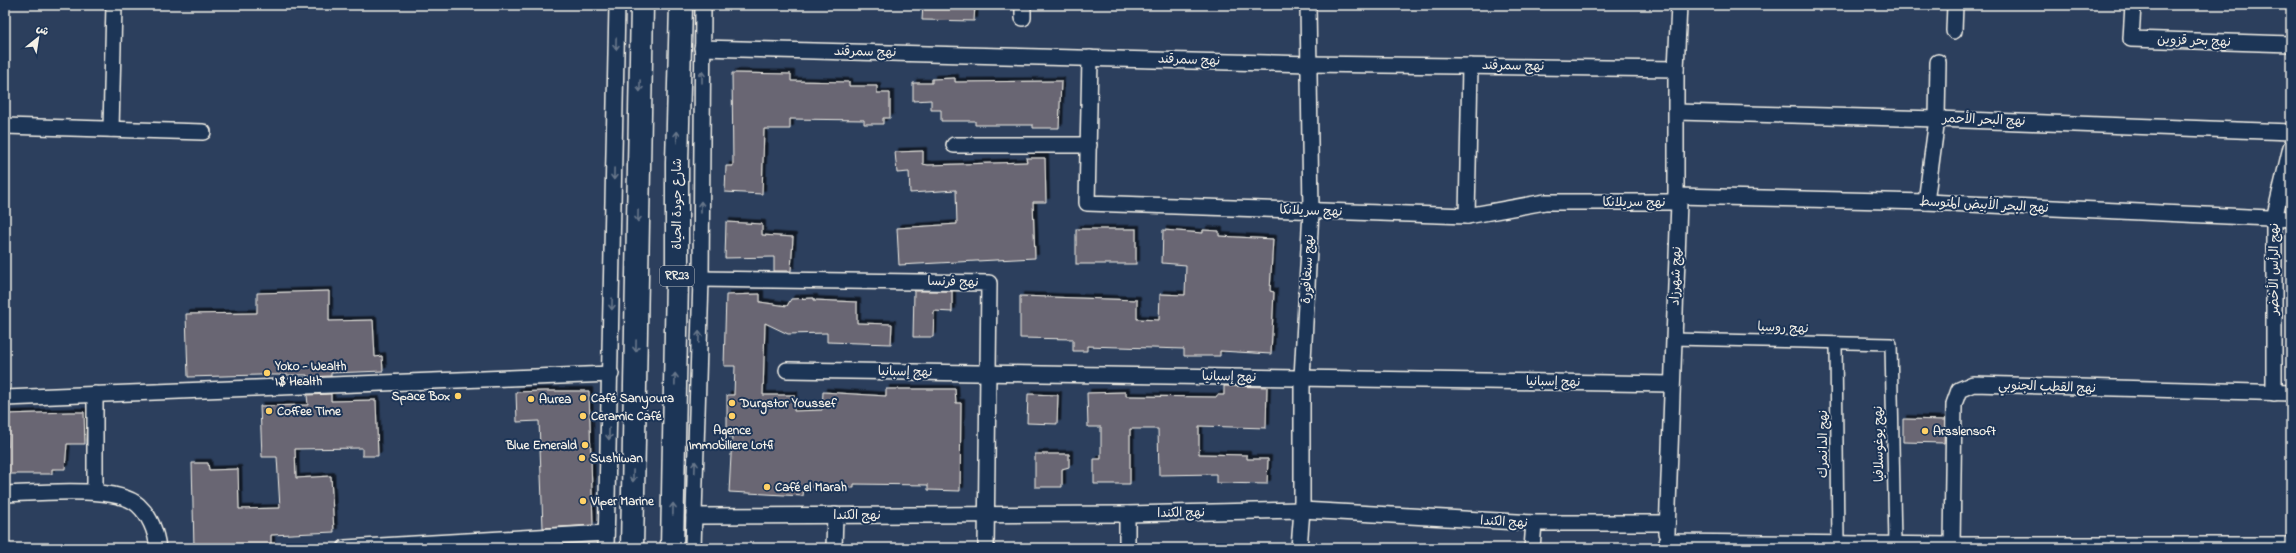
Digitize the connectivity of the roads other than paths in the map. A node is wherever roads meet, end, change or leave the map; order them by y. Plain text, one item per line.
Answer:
1 (114, 5) edge
2 (617, 5) edge
3 (642, 5) edge
4 (681, 5) edge
5 (703, 5) edge
6 (1308, 5) edge
7 (1679, 5) edge
8 (1955, 5) edge
9 (2133, 5) edge
10 (1954, 31) dead end
11 (2291, 44) edge
12 (702, 48) junction
13 (1090, 58) junction
14 (1938, 62) dead end
15 (1309, 64) junction
16 (1470, 66) junction
17 (1676, 69) junction
18 (1676, 112) junction
19 (1937, 119) junction
20 (5, 126) edge
21 (110, 129) junction
22 (203, 132) dead end
23 (2291, 132) edge
24 (954, 145) dead end
25 (1089, 145) junction
26 (2291, 147) edge
27 (1677, 199) junction
28 (1926, 202) junction
29 (1311, 210) junction
30 (1467, 216) junction
31 (2274, 219) junction
32 (2291, 219) edge
33 (700, 279) junction
34 (1674, 339) junction
35 (1836, 344) junction
36 (1891, 344) joint
37 (787, 370) dead end
38 (988, 373) junction
39 (611, 374) junction
40 (1302, 378) junction
41 (1671, 384) junction
42 (2291, 393) edge
43 (95, 394) junction
44 (2274, 394) junction
45 (5, 398) edge
46 (95, 492) junction
47 (5, 494) edge
48 (1302, 510) junction
49 (1127, 514) junction
50 (986, 515) junction
51 (694, 516) junction
52 (835, 516) junction
53 (1534, 523) junction
54 (1667, 523) junction
55 (606, 541) edge
56 (1838, 544) junction
57 (1895, 544) junction
58 (2291, 544) edge
59 (1667, 545) edge
60 (1952, 545) junction
61 (1806, 546) edge
62 (1983, 546) edge
63 (2147, 546) edge
64 (158, 548) edge
65 (345, 548) edge
66 (632, 548) edge
67 (672, 548) edge
68 (693, 548) edge
69 (834, 548) edge
70 (986, 548) edge
71 (1127, 548) edge
72 (1298, 548) edge
73 (1532, 548) edge

1 - 21 street
2 -> 39 street
3 -> 66 highway
67 -> 4 highway, شارع جودة الحياة / RR23
5 - 12 street
6 - 15 street, نهج سنغافورة
7 - 17 street, نهج شهرزاد
8 - 10 street
9 - 11 street, نهج بحر قزوين
12 - 13 street, نهج سمرقند
33 -> 12 street
13 - 15 street, نهج سمرقند
13 - 25 street, نهج سريلانكا
14 - 19 street
15 - 16 street, نهج سمرقند
15 - 29 street, نهج سنغافورة
16 - 17 street, نهج سمرقند
16 - 30 street
17 - 18 street, نهج شهرزاد
18 - 19 street, نهج البحر الأحمر
18 - 27 street, نهج شهرزاد
19 - 23 street, نهج البحر الأحمر
19 - 28 street
20 - 21 street
21 - 22 street
24 - 25 street
25 - 29 street, نهج سريلانكا
26 - 31 street, نهج الرأس الأخضر
27 - 28 street, نهج البحر الأبيض المتوسط
27 - 30 street, نهج سريلانكا
27 - 34 street, نهج شهرزاد
28 - 31 street, نهج البحر الأبيض المتوسط
29 - 30 street, نهج سريلانكا
29 - 40 street, نهج سنغافورة
31 - 32 street, نهج البحر الأبيض المتوسط
31 - 44 street, نهج الرأس الأخضر
33 - 38 street, نهج فرنسا
51 -> 33 street
34 - 35 street, نهج روسيا
34 - 41 street, نهج شهرزاد
35 - 36 street, نهج روسيا
35 - 56 street, نهج الدانمرك
36 - 57 street, نهج يوغوسلافيا
37 - 38 street, نهج إسبانيا
38 - 40 street, نهج إسبانيا
38 - 50 street, نهج فرنسا
39 - 43 street
39 -> 55 street
40 - 41 street, نهج إسبانيا
40 - 48 street, نهج سنغافورة
41 - 54 street, نهج شهرزاد
42 - 44 street, نهج القطب الجنوبي
43 - 45 street
43 - 46 street
44 - 60 street, نهج القطب الجنوبي
46 - 47 street
46 - 64 street
48 - 49 street, نهج الكندا
48 - 53 street, نهج الكندا
48 - 72 street, نهج سنغافورة
49 - 50 street, نهج الكندا
49 - 71 street
50 - 52 street, نهج الكندا
50 - 70 street, نهج فرنسا
51 - 52 street, نهج الكندا
51 - 68 street
52 - 69 street
53 - 54 street, نهج الكندا
53 - 73 street
54 - 59 street, نهج شهرزاد
55 - 65 street
56 - 57 street
56 - 61 street
57 - 60 street
58 - 63 street
59 - 61 street
60 - 62 street
62 - 63 street

